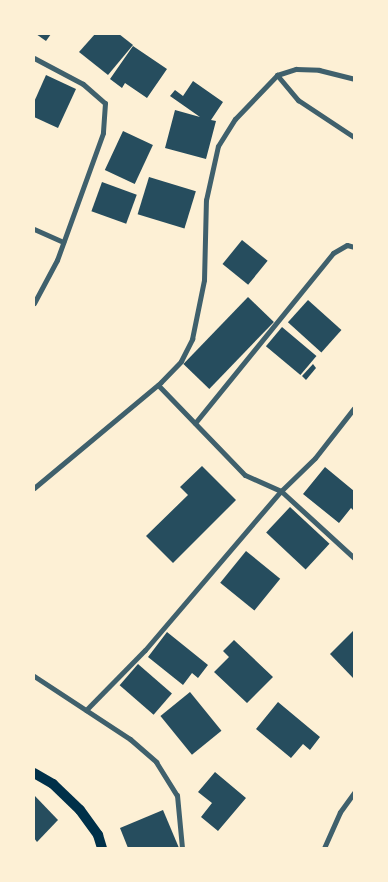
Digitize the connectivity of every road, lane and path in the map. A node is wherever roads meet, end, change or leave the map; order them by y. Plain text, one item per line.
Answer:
1 (34, 58) edge
2 (277, 75) junction
3 (354, 79) edge
4 (354, 137) edge
5 (34, 229) edge
6 (63, 242) junction
7 (354, 247) edge
8 (34, 303) edge
9 (158, 385) junction
10 (354, 408) edge
11 (195, 423) junction
12 (34, 488) edge
13 (281, 491) junction
14 (354, 558) edge
15 (34, 676) edge
16 (86, 710) junction
17 (34, 773) edge
18 (354, 793) edge
19 (102, 848) edge
20 (182, 848) edge
21 (324, 848) edge

1 - 6 street
2 - 3 street
2 - 4 street
2 - 9 street
5 - 6 street
6 - 8 street
7 - 11 street
9 - 11 street
9 - 12 street
10 - 13 street
11 - 13 street
13 - 14 street
13 - 16 street
15 - 16 street
16 - 20 street
17 - 19 main road
18 - 21 street

